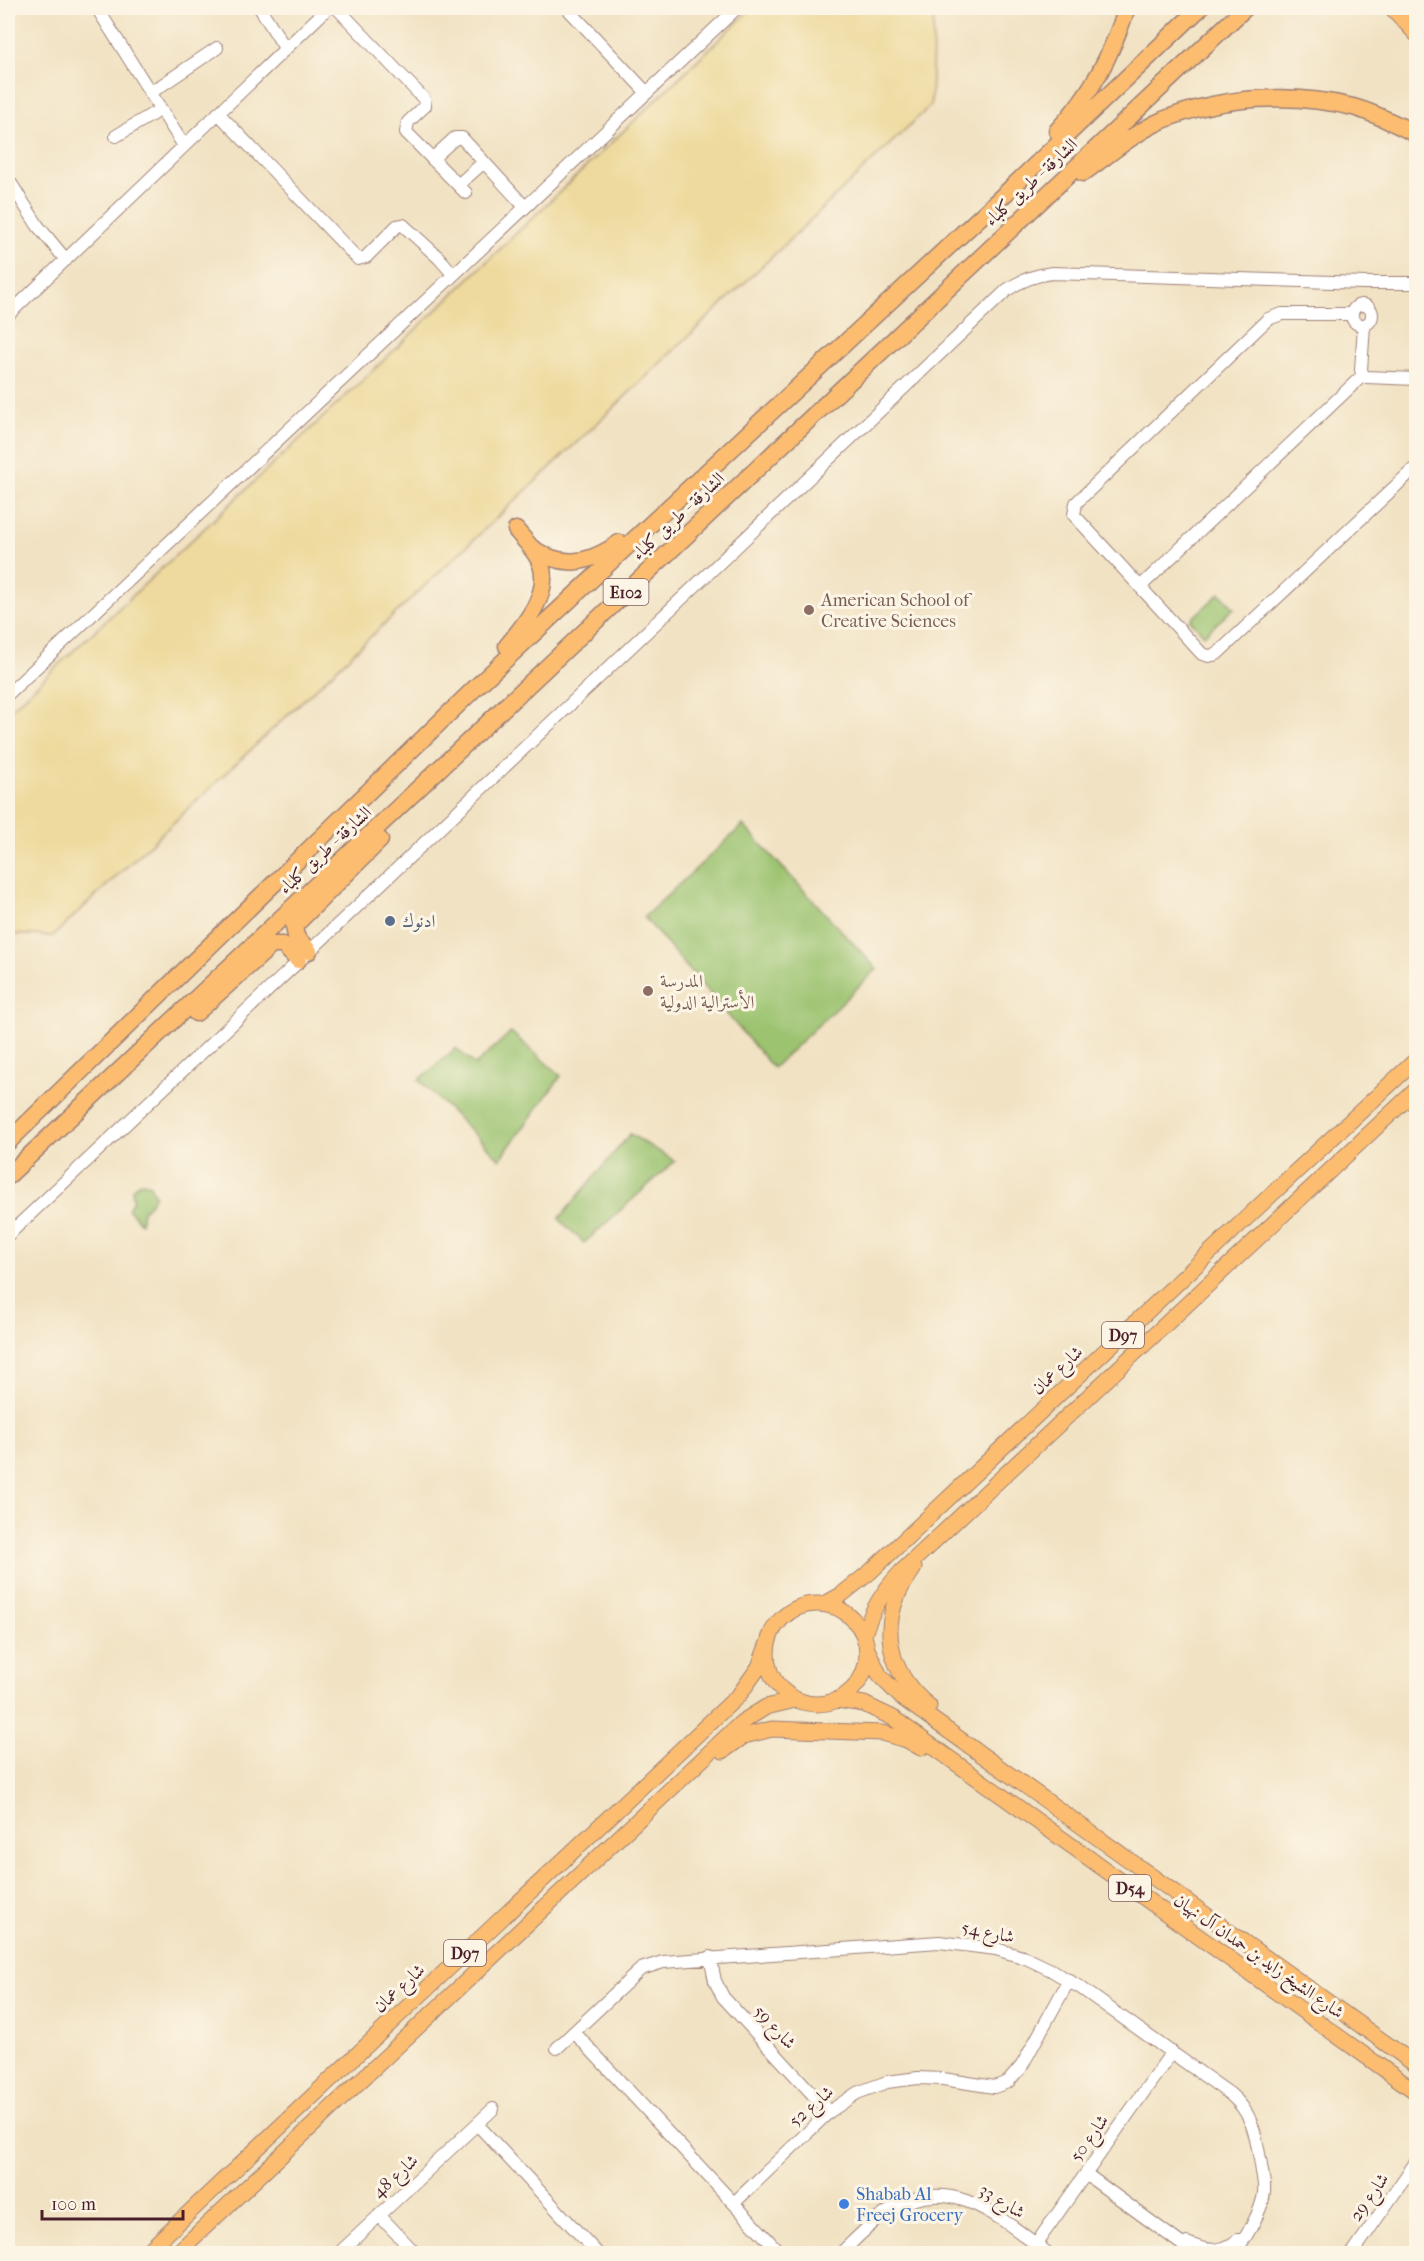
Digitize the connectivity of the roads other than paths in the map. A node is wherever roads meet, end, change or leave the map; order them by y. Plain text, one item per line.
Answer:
1 (97, 8) edge
2 (260, 8) edge
3 (328, 8) edge
4 (337, 8) edge
5 (567, 8) edge
6 (737, 8) edge
7 (1127, 8) edge
8 (1200, 8) edge
9 (1245, 8) edge
10 (1392, 8) edge
11 (1416, 34) edge
12 (217, 48) dead end
13 (285, 48) junction
14 (150, 93) junction
15 (647, 93) junction
16 (161, 109) junction
17 (218, 113) junction
18 (1416, 134) edge
19 (116, 136) dead end
20 (184, 146) junction
21 (432, 159) junction
22 (484, 162) junction
23 (10, 187) edge
24 (1055, 187) junction
25 (1008, 191) junction
26 (525, 207) junction
27 (66, 260) junction
28 (453, 274) junction
29 (1416, 282) edge
30 (1364, 283) junction
31 (1363, 305) junction
32 (1352, 314) junction
33 (8, 315) edge
34 (1364, 325) junction
35 (1363, 375) junction
36 (1416, 378) edge
37 (1416, 467) edge
38 (653, 520) junction
39 (516, 530) dead end
40 (532, 548) junction
41 (1140, 587) junction
42 (474, 689) junction
43 (8, 694) edge
44 (400, 806) junction
45 (304, 956) junction
46 (191, 965) junction
47 (152, 1039) junction
48 (1416, 1060) edge
49 (1416, 1090) edge
50 (8, 1130) edge
51 (8, 1142) edge
52 (8, 1176) edge
53 (8, 1234) edge
54 (920, 1556) junction
55 (825, 1604) junction
56 (864, 1635) junction
57 (769, 1640) junction
58 (868, 1651) junction
59 (795, 1700) junction
60 (837, 1700) junction
61 (961, 1740) junction
62 (958, 1765) junction
63 (683, 1777) junction
64 (710, 1957) junction
65 (1069, 1980) junction
66 (574, 2032) junction
67 (557, 2048) dead end
68 (1172, 2052) junction
69 (1416, 2065) edge
70 (1416, 2092) edge
71 (493, 2109) dead end
72 (829, 2112) junction
73 (477, 2124) junction
74 (1416, 2162) edge
75 (1086, 2174) junction
76 (734, 2203) junction
77 (379, 2215) junction
78 (1247, 2232) junction
79 (1175, 2237) junction
80 (1036, 2244) junction
81 (145, 2253) edge
82 (176, 2253) edge
83 (338, 2253) edge
84 (416, 2253) edge
85 (598, 2253) edge
86 (781, 2253) edge
87 (840, 2253) edge
88 (1050, 2253) edge
89 (1195, 2253) edge
90 (1232, 2253) edge
91 (1352, 2253) edge

1 - 14 street
2 - 13 street
3 - 13 street
4 - 21 street
5 - 15 street
6 - 15 street
7 - 25 highway
8 - 25 highway, الشارقة - طريق كلباء / E102
9 - 24 highway, الشارقة - طريق كلباء / E102
10 - 11 main road
12 - 14 street
13 - 17 street
14 - 16 street
15 - 26 street
16 - 19 street
16 - 20 street
17 - 20 street
17 - 28 street
18 - 24 highway
20 - 27 street
21 - 22 street
21 - 22 street
22 - 26 street
23 - 27 street
24 - 44 highway, الشارقة - طريق كلباء / E102
25 - 38 highway, الشارقة - طريق كلباء / E102
26 - 28 street
27 - 33 street
28 - 43 street
29 - 30 street
30 - 31 street
30 - 45 street
31 - 32 street
31 - 34 street
32 - 34 street
32 - 41 street
34 - 35 street
35 - 36 street
35 - 41 street
37 - 41 street
38 - 40 highway
38 - 42 highway, الشارقة - طريق كلباء / E102
39 - 40 highway
40 - 42 highway
42 - 46 highway, الشارقة - طريق كلباء / E102
44 - 45 highway
44 - 47 highway, الشارقة - طريق كلباء / E102
45 - 47 highway
45 - 53 street
46 - 50 highway
46 - 51 highway, الشارقة - طريق كلباء / E102
47 - 52 highway, الشارقة - طريق كلباء / E102
48 - 55 main road, شارع عمان / D97
49 - 54 main road, D97
54 - 56 main road, D97
54 - 61 main road
55 - 56 main road
55 - 57 main road
56 - 58 main road
57 - 59 main road
57 - 81 main road, شارع عمان / D97
58 - 60 main road
58 - 61 main road, شارع الشيخ زايد بن حمدان آل نهيان / D54
59 - 60 main road
59 - 63 main road, D97
60 - 62 main road, شارع الشيخ زايد بن حمدان آل نهيان / D54
61 - 69 main road, شارع الشيخ زايد بن حمدان آل نهيان / D54
62 - 63 main road
62 - 70 main road, شارع الشيخ زايد بن حمدان آل نهيان / D54
63 - 82 main road, D97
64 - 65 street, شارع 54
64 - 66 street, شارع 54
64 - 72 street, شارع 59
65 - 68 street, شارع 54
65 - 72 street, شارع 52
66 - 67 street, شارع 54
66 - 76 street
68 - 75 street, شارع 50
68 - 78 street, شارع 54
71 - 73 street, شارع 48
72 - 76 street, شارع 52
73 - 77 street, شارع 48
73 - 85 street
74 - 91 street, شارع 29
75 - 79 street
75 - 80 street, شارع 50
76 - 86 street
77 - 83 street, شارع 48
77 - 84 street
78 - 79 street
78 - 90 street, شارع 54
79 - 89 street
80 - 87 street, شارع 33
80 - 88 street, شارع 33

